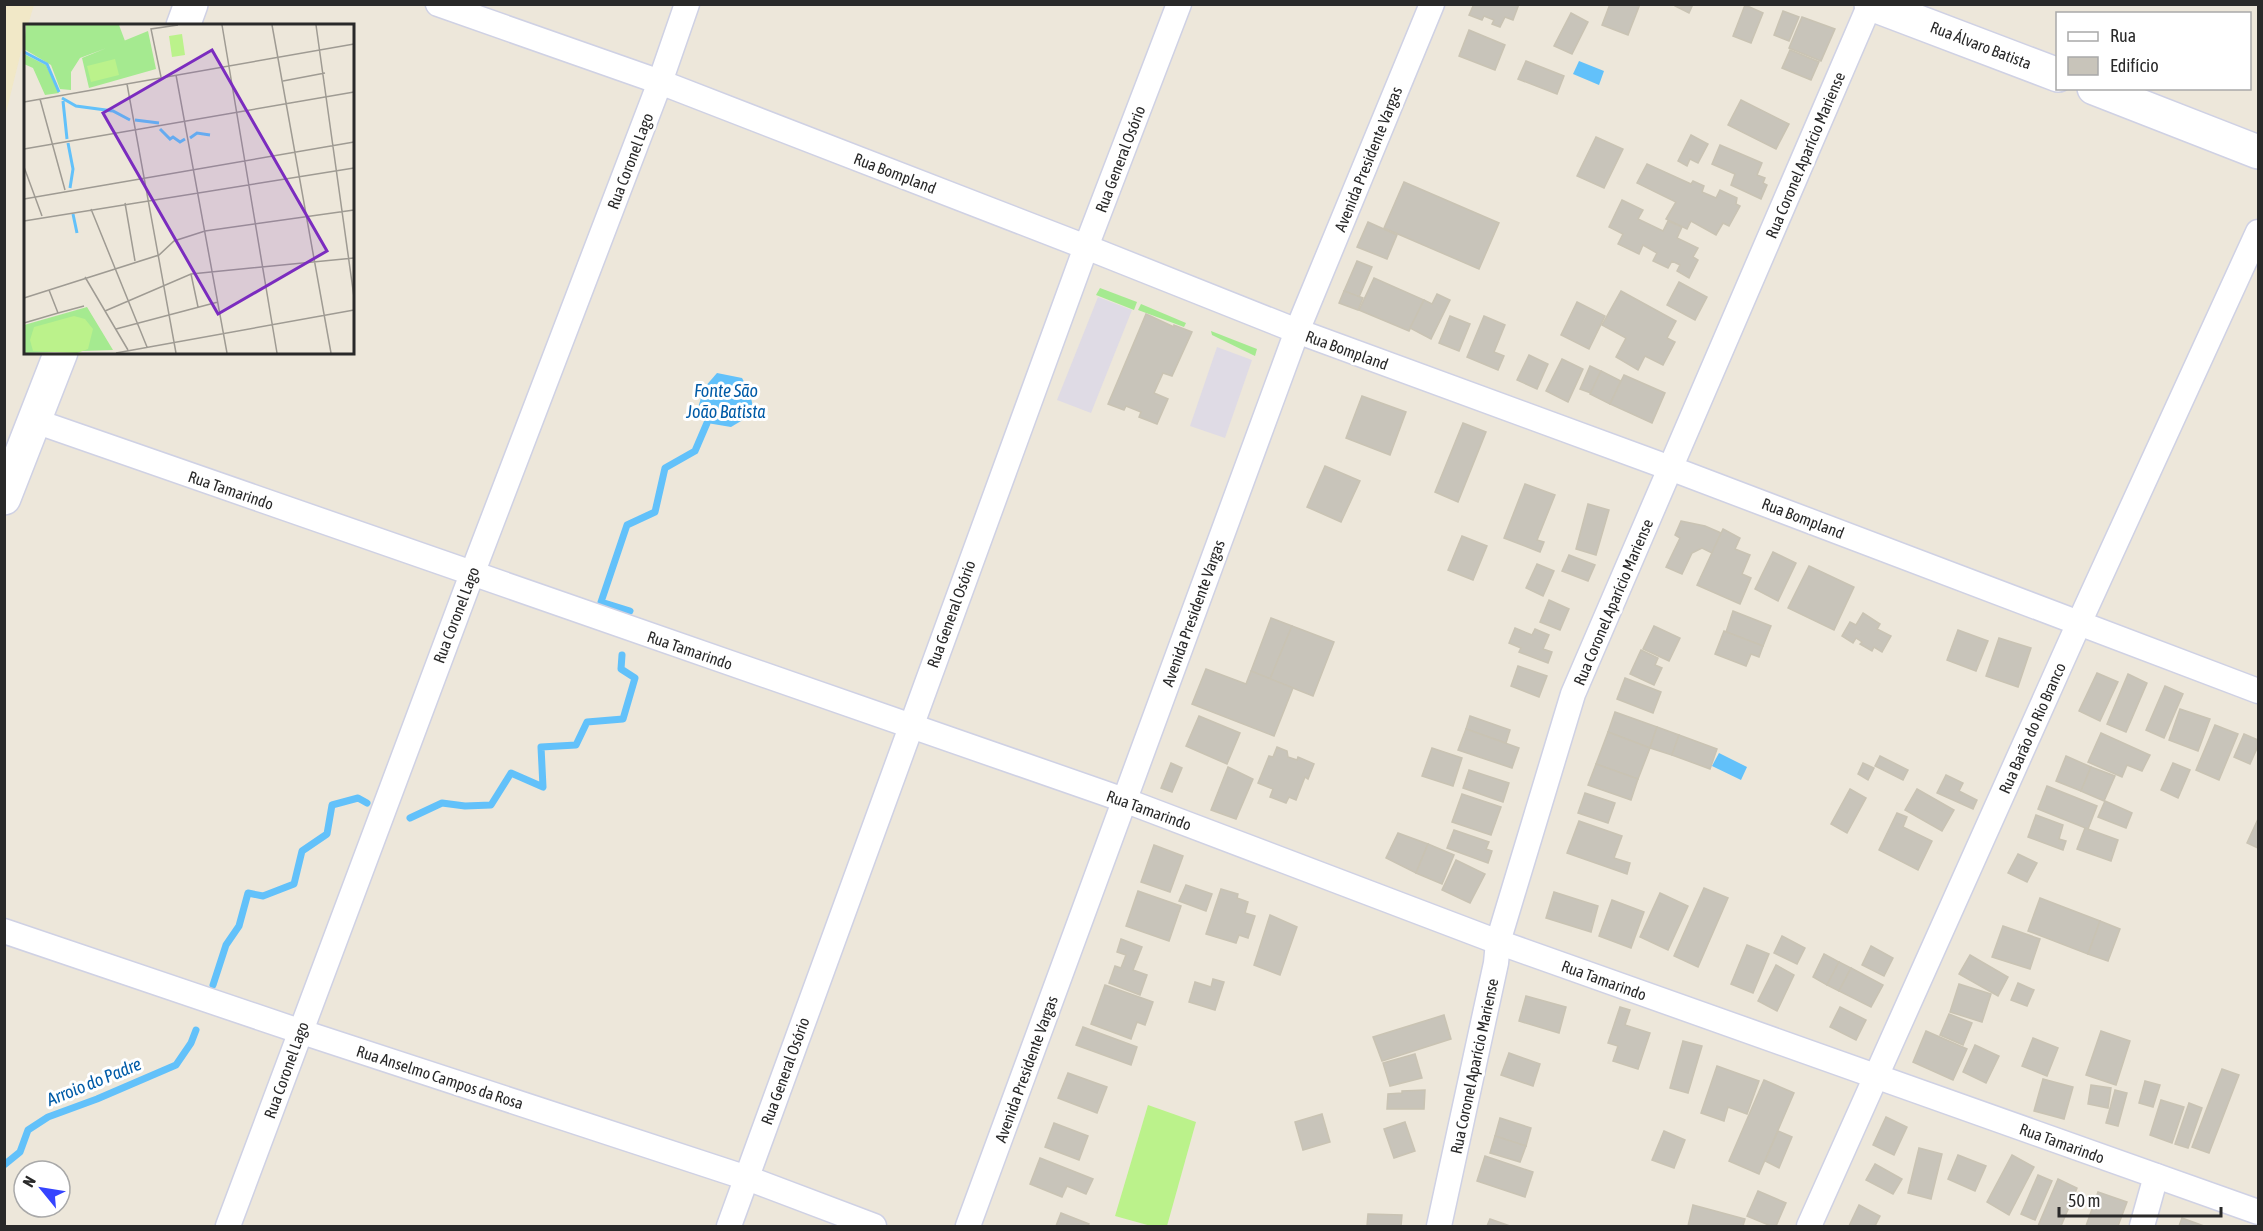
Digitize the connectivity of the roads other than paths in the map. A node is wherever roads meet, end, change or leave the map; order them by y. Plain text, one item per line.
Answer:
1 (191, 4) edge
2 (438, 4) edge
3 (687, 4) edge
4 (1179, 4) edge
5 (1432, 4) edge
6 (1871, 4) edge
7 (184, 24) edge
8 (2056, 74) edge
9 (660, 82) junction
10 (2099, 90) edge
11 (2259, 152) edge
12 (2259, 232) edge
13 (1086, 247) junction
14 (1297, 331) junction
15 (60, 354) edge
16 (35, 421) junction
17 (1670, 468) junction
18 (4, 498) edge
19 (472, 574) junction
20 (2079, 623) junction
21 (2259, 691) edge
22 (910, 726) junction
23 (1124, 800) junction
24 (4, 931) edge
25 (1498, 942) junction
26 (299, 1031) junction
27 (1875, 1077) junction
28 (2156, 1176) junction
29 (747, 1178) junction
30 (2259, 1212) edge
31 (228, 1227) edge
32 (729, 1227) edge
33 (874, 1227) edge
34 (968, 1227) edge
35 (1438, 1227) edge
36 (1809, 1227) edge
37 (2142, 1227) edge

1 - 7 street
2 - 9 street, Rua Bompland
3 - 9 street, Rua Coronel Lago
4 - 13 street, Rua General Osório
5 - 14 street, Avenida Presidente Vargas
6 - 8 street, Rua Álvaro Batista
6 - 17 street, Rua Coronel Aparício Mariense
9 - 13 street, Rua Bompland
9 - 19 street, Rua Coronel Lago
10 - 11 street
12 - 20 street, Rua Barão do Rio Branco
13 - 14 street, Rua Bompland
13 - 22 street, Rua General Osório
14 - 17 street, Rua Bompland
14 - 23 street, Avenida Presidente Vargas
15 - 16 street
16 - 18 street
16 - 19 street, Rua Tamarindo
17 - 20 street, Rua Bompland
17 - 25 street, Rua Coronel Aparício Mariense
19 - 22 street, Rua Tamarindo
19 - 26 street, Rua Coronel Lago
20 - 21 street, Rua Bompland
20 - 27 street, Rua Barão do Rio Branco
22 - 23 street, Rua Tamarindo
22 - 29 street, Rua General Osório
23 - 25 street, Rua Tamarindo
23 - 34 street, Avenida Presidente Vargas
24 - 26 street, Rua Anselmo Campos da Rosa
25 - 27 street, Rua Tamarindo
25 - 35 street, Rua Coronel Aparício Mariense
26 - 29 street, Rua Anselmo Campos da Rosa
26 - 31 street, Rua Coronel Lago
27 - 28 street, Rua Tamarindo
27 - 36 street, Rua Barão do Rio Branco
28 - 30 street, Rua Tamarindo
28 - 37 street
29 - 32 street, Rua General Osório
29 - 33 street, Rua Anselmo Campos da Rosa

